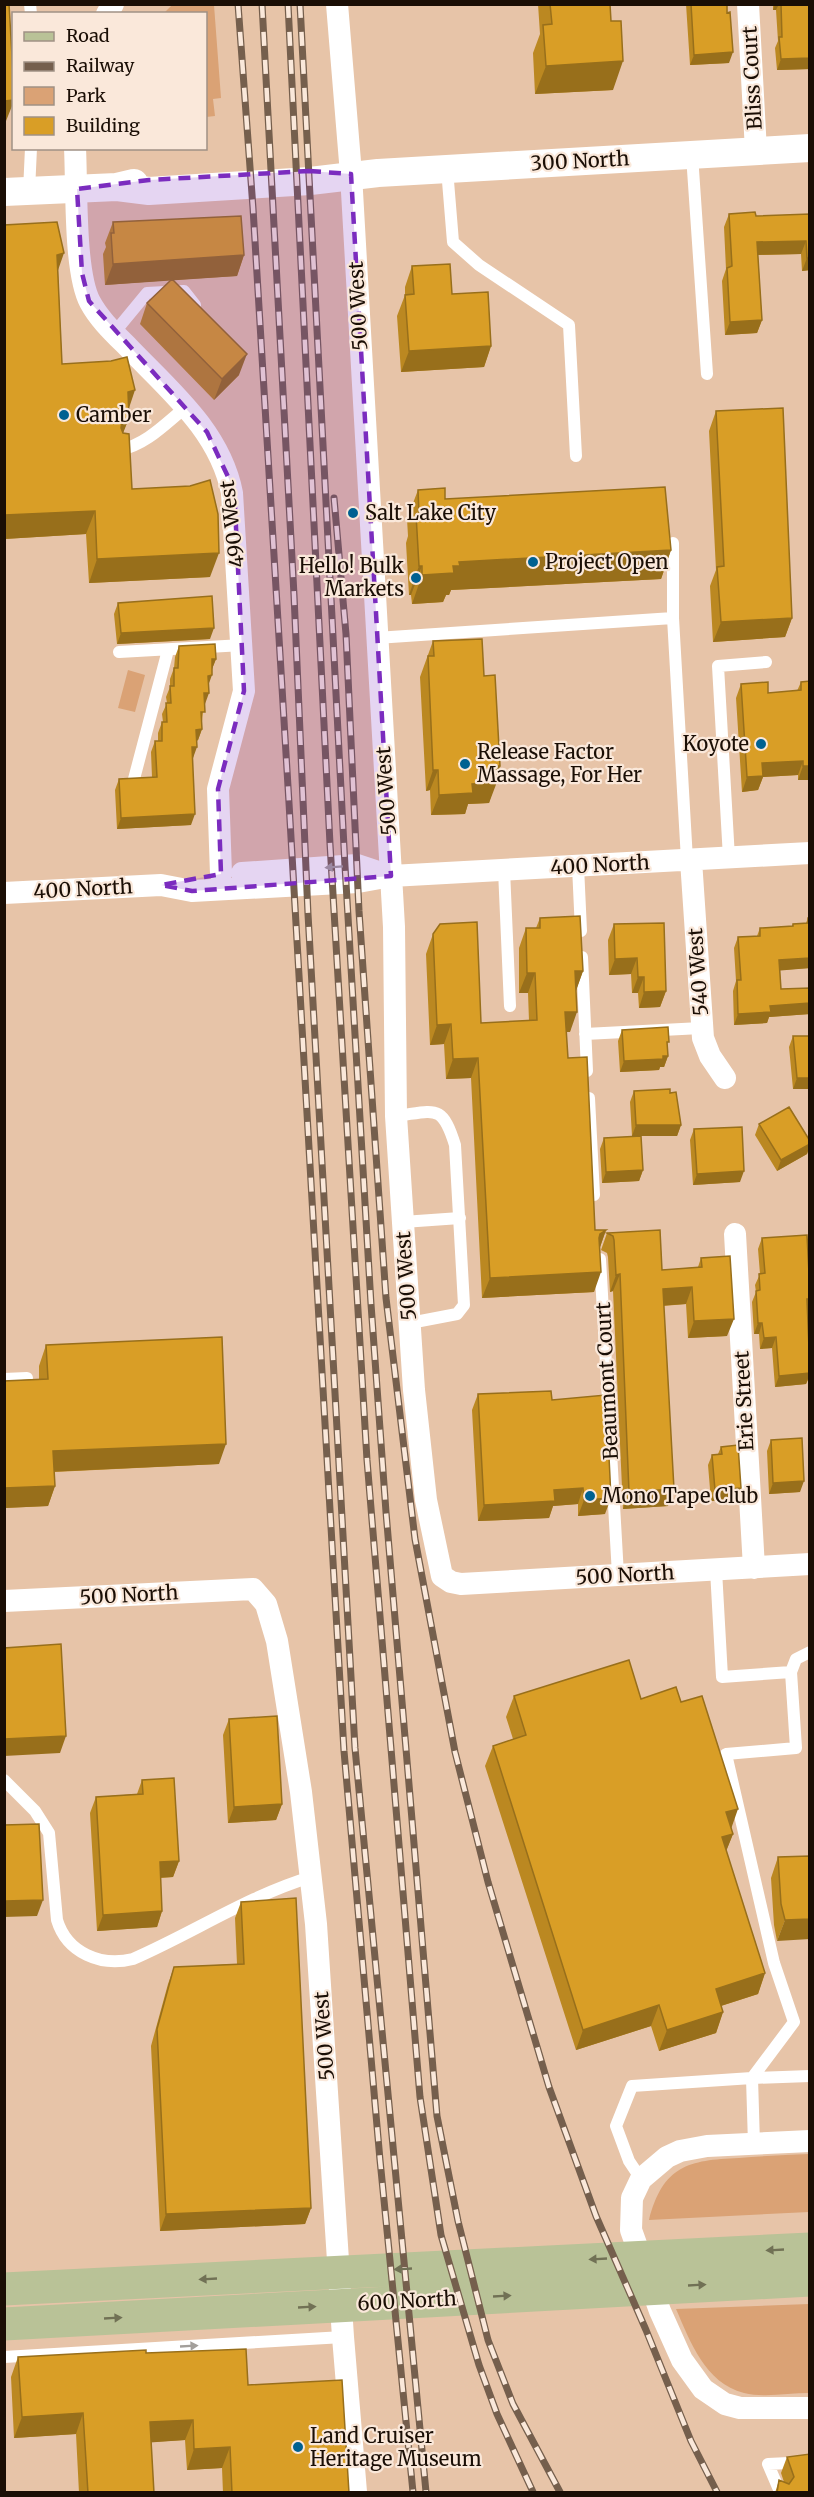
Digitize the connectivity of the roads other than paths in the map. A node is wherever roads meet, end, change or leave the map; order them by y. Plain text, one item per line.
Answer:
1 (337, 4) edge
2 (748, 4) edge
3 (810, 148) edge
4 (30, 150) edge
5 (75, 150) edge
6 (756, 151) junction
7 (692, 154) junction
8 (447, 169) junction
9 (351, 174) junction
10 (77, 189) junction
11 (16, 192) edge
12 (206, 319) edge
13 (114, 333) junction
14 (707, 374) dead end
15 (186, 407) junction
16 (120, 450) edge
17 (576, 456) dead end
18 (673, 543) edge
19 (673, 618) junction
20 (376, 638) junction
21 (243, 645) junction
22 (168, 650) junction
23 (119, 652) dead end
24 (766, 662) dead end
25 (134, 779) edge
26 (810, 853) edge
27 (729, 858) junction
28 (689, 860) junction
29 (578, 866) junction
30 (504, 870) junction
31 (221, 874) junction
32 (391, 876) junction
33 (161, 885) junction
34 (4, 893) edge
35 (510, 1006) dead end
36 (701, 1028) junction
37 (585, 1034) junction
38 (725, 1078) dead end
39 (396, 1116) junction
40 (594, 1196) edge
41 (460, 1218) junction
42 (402, 1221) junction
43 (735, 1234) dead end
44 (600, 1258) edge
45 (410, 1323) junction
46 (27, 1378) edge
47 (4, 1379) edge
48 (810, 1564) edge
49 (754, 1568) junction
50 (716, 1569) junction
51 (618, 1575) junction
52 (442, 1576) joint
53 (254, 1589) joint
54 (4, 1601) edge
55 (810, 1652) edge
56 (790, 1672) junction
57 (4, 1780) edge
58 (311, 1877) junction
59 (810, 2076) edge
60 (752, 2078) junction
61 (810, 2141) edge
62 (754, 2144) junction
63 (641, 2179) junction
64 (810, 2248) edge
65 (741, 2268) junction
66 (810, 2280) edge
67 (4, 2289) edge
68 (4, 2324) edge
69 (343, 2337) junction
70 (4, 2357) edge
71 (810, 2408) edge
72 (810, 2463) edge
73 (356, 2493) edge
74 (780, 2493) edge

1 - 9 street, 500 West
2 - 6 street, Bliss Court
3 - 6 street, 300 North
4 - 11 lane
5 - 10 street, 490 West
6 - 7 street, 300 North
7 - 8 street, 300 North
7 - 14 lane
8 - 9 street, 300 North
8 - 17 lane
9 - 10 street, 300 North
9 - 20 street, 500 West
10 - 11 street, 300 North
10 - 13 street, 490 West
12 - 13 lane
13 - 15 street, 490 West
15 - 16 lane
15 - 21 street, 490 West
18 - 19 lane
19 - 20 lane
19 - 28 lane
20 - 32 street, 500 West
21 - 22 lane
21 - 31 street, 490 West
22 - 23 lane
22 - 25 lane
24 - 27 lane
26 - 27 street, 400 North
27 - 28 street, 400 North
28 - 29 street, 400 North
28 - 36 street, 540 West
29 - 30 street, 400 North
29 - 37 lane
30 - 32 street, 400 North
30 - 35 lane
32 -> 31 street, 400 North
31 - 33 street, 400 North
32 - 33 street, 400 North
32 - 39 street, 500 West
33 - 34 street, 400 North
36 - 37 lane
36 - 38 street, 540 West
37 - 40 lane
39 - 41 lane
39 - 42 street, 500 West
41 - 42 lane
41 - 45 lane
42 - 45 street, 500 West
43 - 49 street, Erie Street
44 - 51 lane, Beaumont Court
45 - 52 street, 500 West
46 - 47 lane
48 - 49 street, 500 North
49 - 50 street, 500 North
50 - 51 street, 500 North
50 - 56 lane
51 - 52 street, 500 North
53 - 54 street, 500 North
53 - 58 street, 500 West
55 - 56 lane
56 - 60 lane
57 - 58 lane
58 - 69 street, 500 West
59 - 60 lane
60 - 62 lane
60 - 63 lane
61 - 62 street
62 - 63 street
63 - 71 street
64 -> 65 main road, 600 North
65 - 66 main road, 600 North
65 -> 67 main road, 600 North
68 -> 65 main road, 600 North
70 -> 69 lane
69 - 73 street, 500 West
72 - 74 lane

